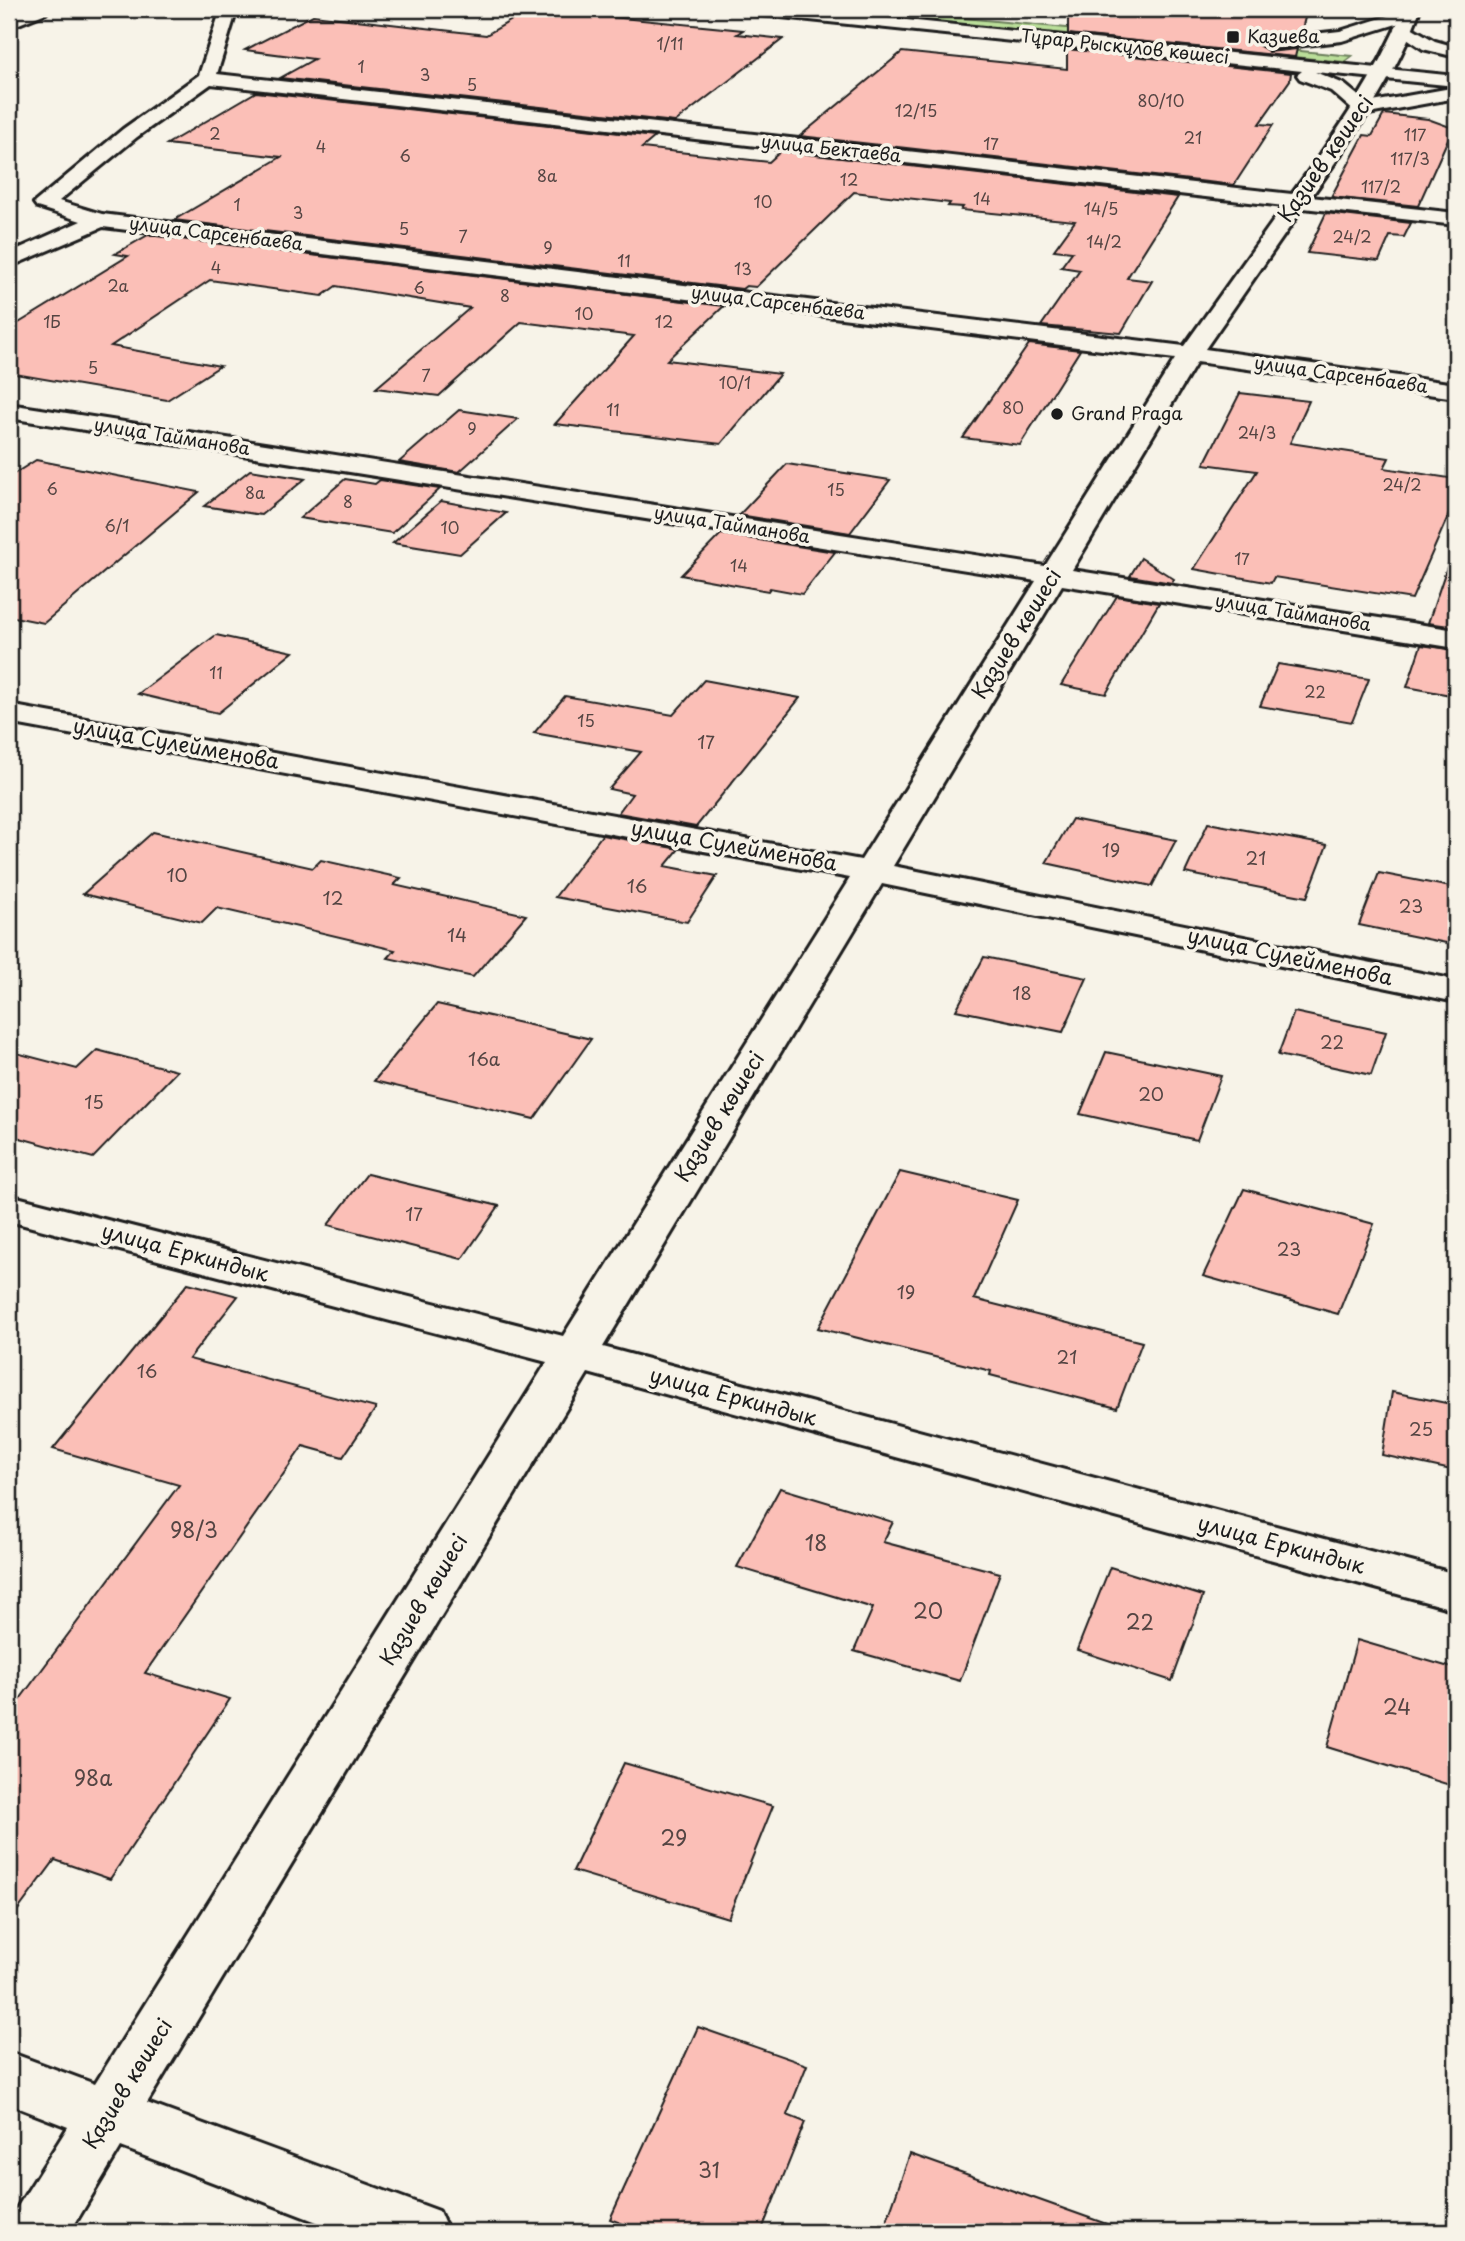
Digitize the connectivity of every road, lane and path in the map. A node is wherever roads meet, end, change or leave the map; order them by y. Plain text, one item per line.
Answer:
1 (40, 9) edge
2 (229, 9) edge
3 (752, 9) edge
4 (912, 9) edge
5 (9, 23) edge
6 (1225, 40) dead end
7 (1394, 45) edge
8 (1456, 52) edge
9 (1237, 59) junction
10 (1456, 62) edge
11 (207, 78) junction
12 (1456, 81) edge
13 (1456, 93) edge
14 (1363, 109) junction
15 (1296, 202) junction
16 (1456, 219) edge
17 (100, 220) junction
18 (9, 261) edge
19 (1190, 354) junction
20 (1456, 391) edge
21 (9, 411) edge
22 (1053, 576) junction
23 (1456, 639) edge
24 (9, 714) edge
25 (872, 872) junction
26 (1456, 991) edge
27 (9, 1208) edge
28 (574, 1354) junction
29 (1456, 1592) edge
30 (9, 2078) edge
31 (109, 2115) junction
32 (36, 2232) edge
33 (418, 2232) edge

1 - 5 street
2 - 11 street
3 - 9 street, Тұрар Рыскұлов көшесі
4 - 6 street, Тұрар Рыскұлов көшесі
7 - 7 street, Тұрар Рыскұлов көшесі
7 - 8 street
7 - 9 street, Тұрар Рыскұлов көшесі
7 - 10 street, Тұрар Рыскұлов көшесі
7 - 12 street, Тұрар Рыскұлов көшесі
7 - 14 street, Қазиев көшесі
9 - 14 street
11 - 15 street, улица Бектаева
11 - 17 street, улица Сарсенбаева
13 - 14 street
14 - 15 street, Қазиев көшесі
15 - 16 street, улица Бектаева
15 - 19 street, Қазиев көшесі
17 - 18 street
17 - 19 street, улица Сарсенбаева
19 - 20 street, улица Сарсенбаева
19 - 22 street, Қазиев көшесі
21 - 22 street, улица Тайманова
22 - 23 street, улица Тайманова
22 - 25 street, Қазиев көшесі
24 - 25 street, улица Сулейменова
25 - 26 street, улица Сулейменова
25 - 28 street, Қазиев көшесі
27 - 28 street, улица Еркиндык
28 - 29 street, улица Еркиндык
28 - 31 street, Қазиев көшесі
30 - 31 street
31 - 32 street, Қазиев көшесі
31 - 33 street

